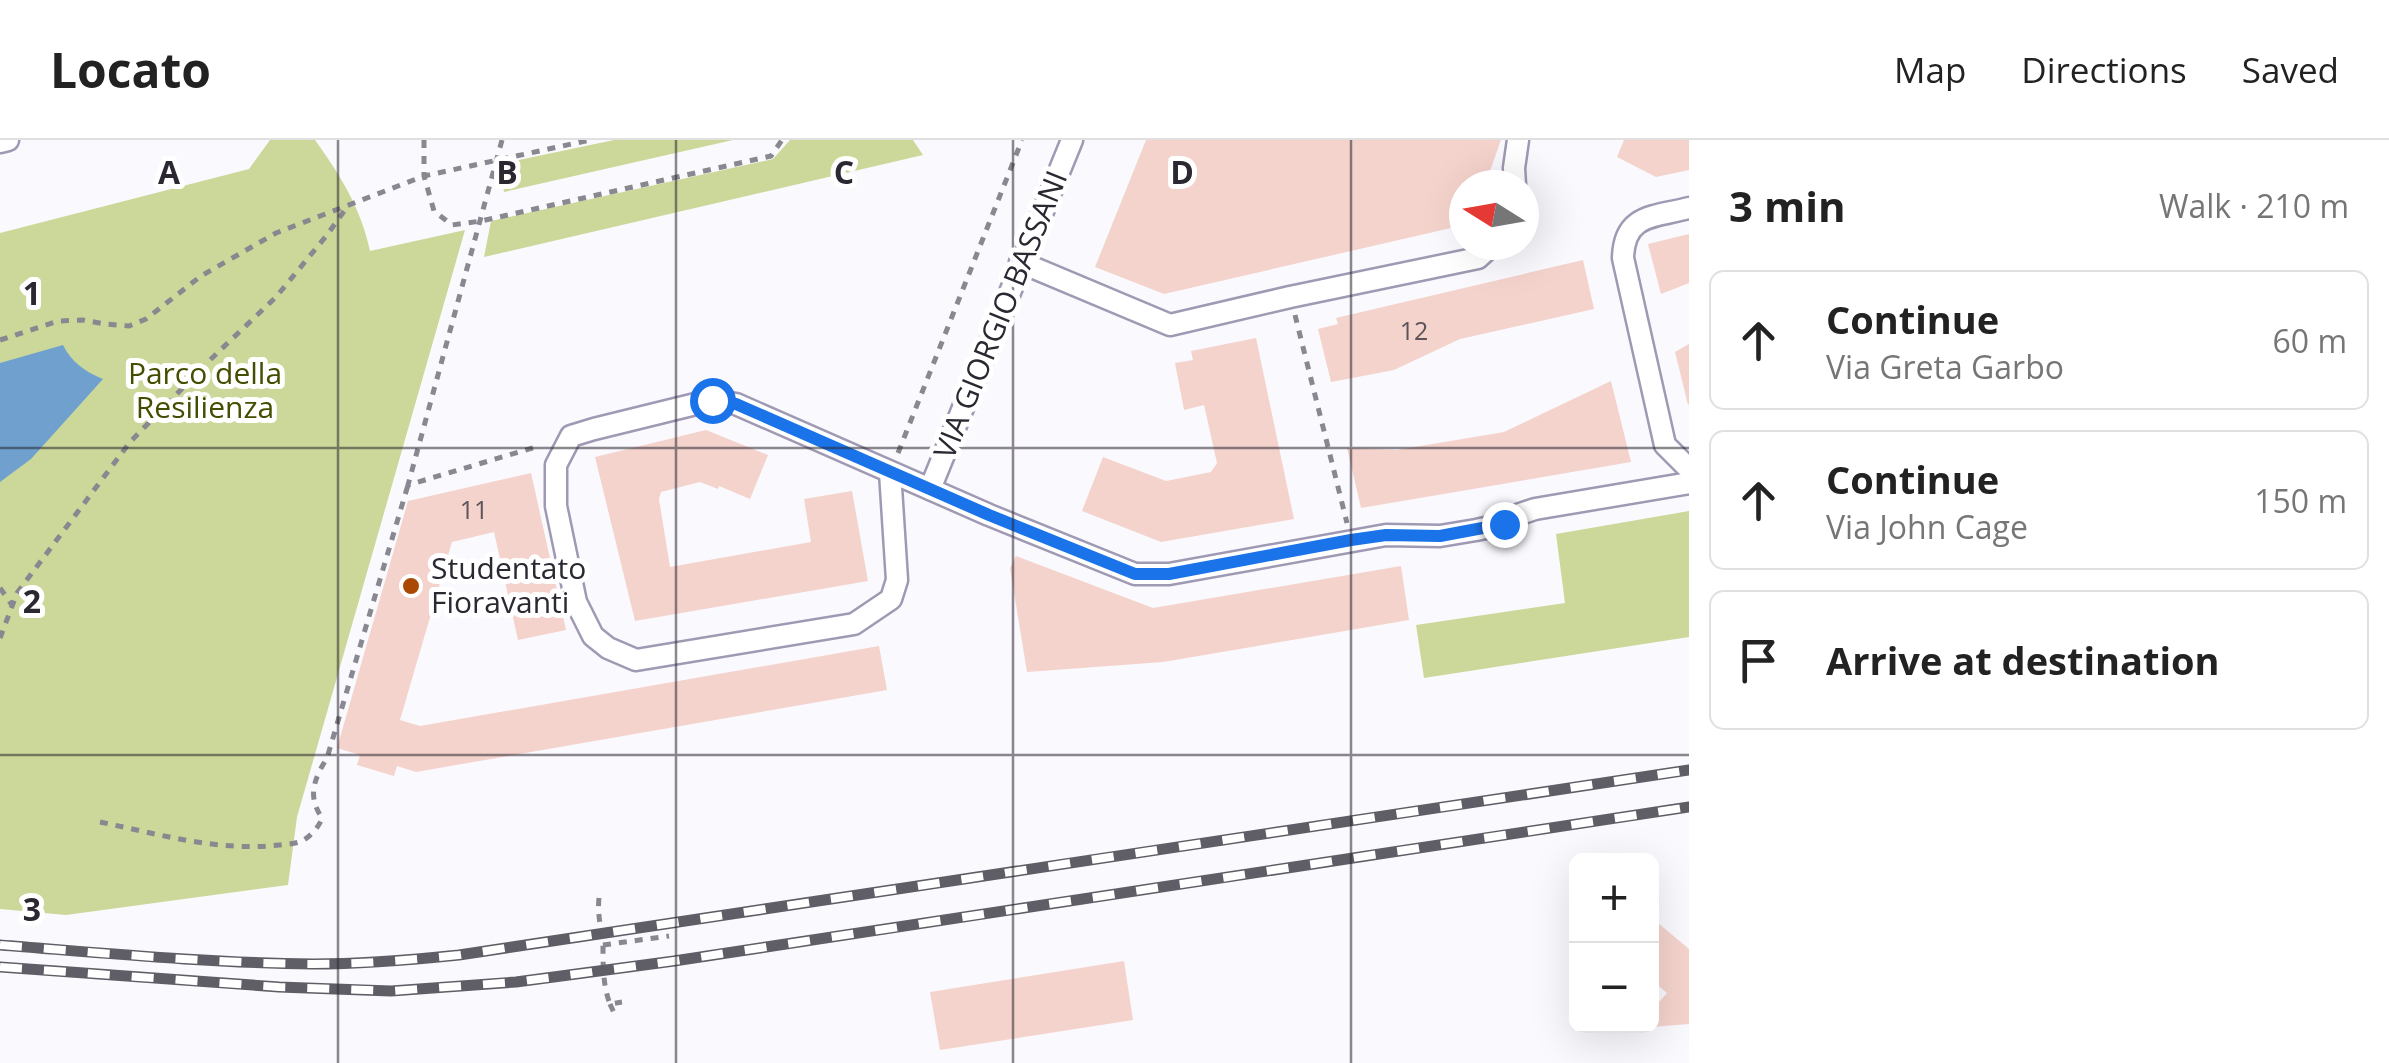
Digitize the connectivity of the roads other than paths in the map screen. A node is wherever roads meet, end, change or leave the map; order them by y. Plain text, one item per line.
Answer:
1 (8, 140) edge
2 (1072, 140) edge
3 (1518, 140) edge
4 (0, 142) edge
5 (1514, 170) edge
6 (1689, 208) edge
7 (1468, 260) edge
8 (1020, 262) junction
9 (1689, 470) edge
10 (890, 472) junction
11 (1689, 483) edge
12 (930, 489) junction

1 - 4 street
2 - 8 street, VIA GIORGIO BASSANI
3 - 5 street
6 - 9 street
7 - 8 street
8 - 12 street, VIA GIORGIO BASSANI
10 - 10 street
10 - 12 street
11 - 12 street

